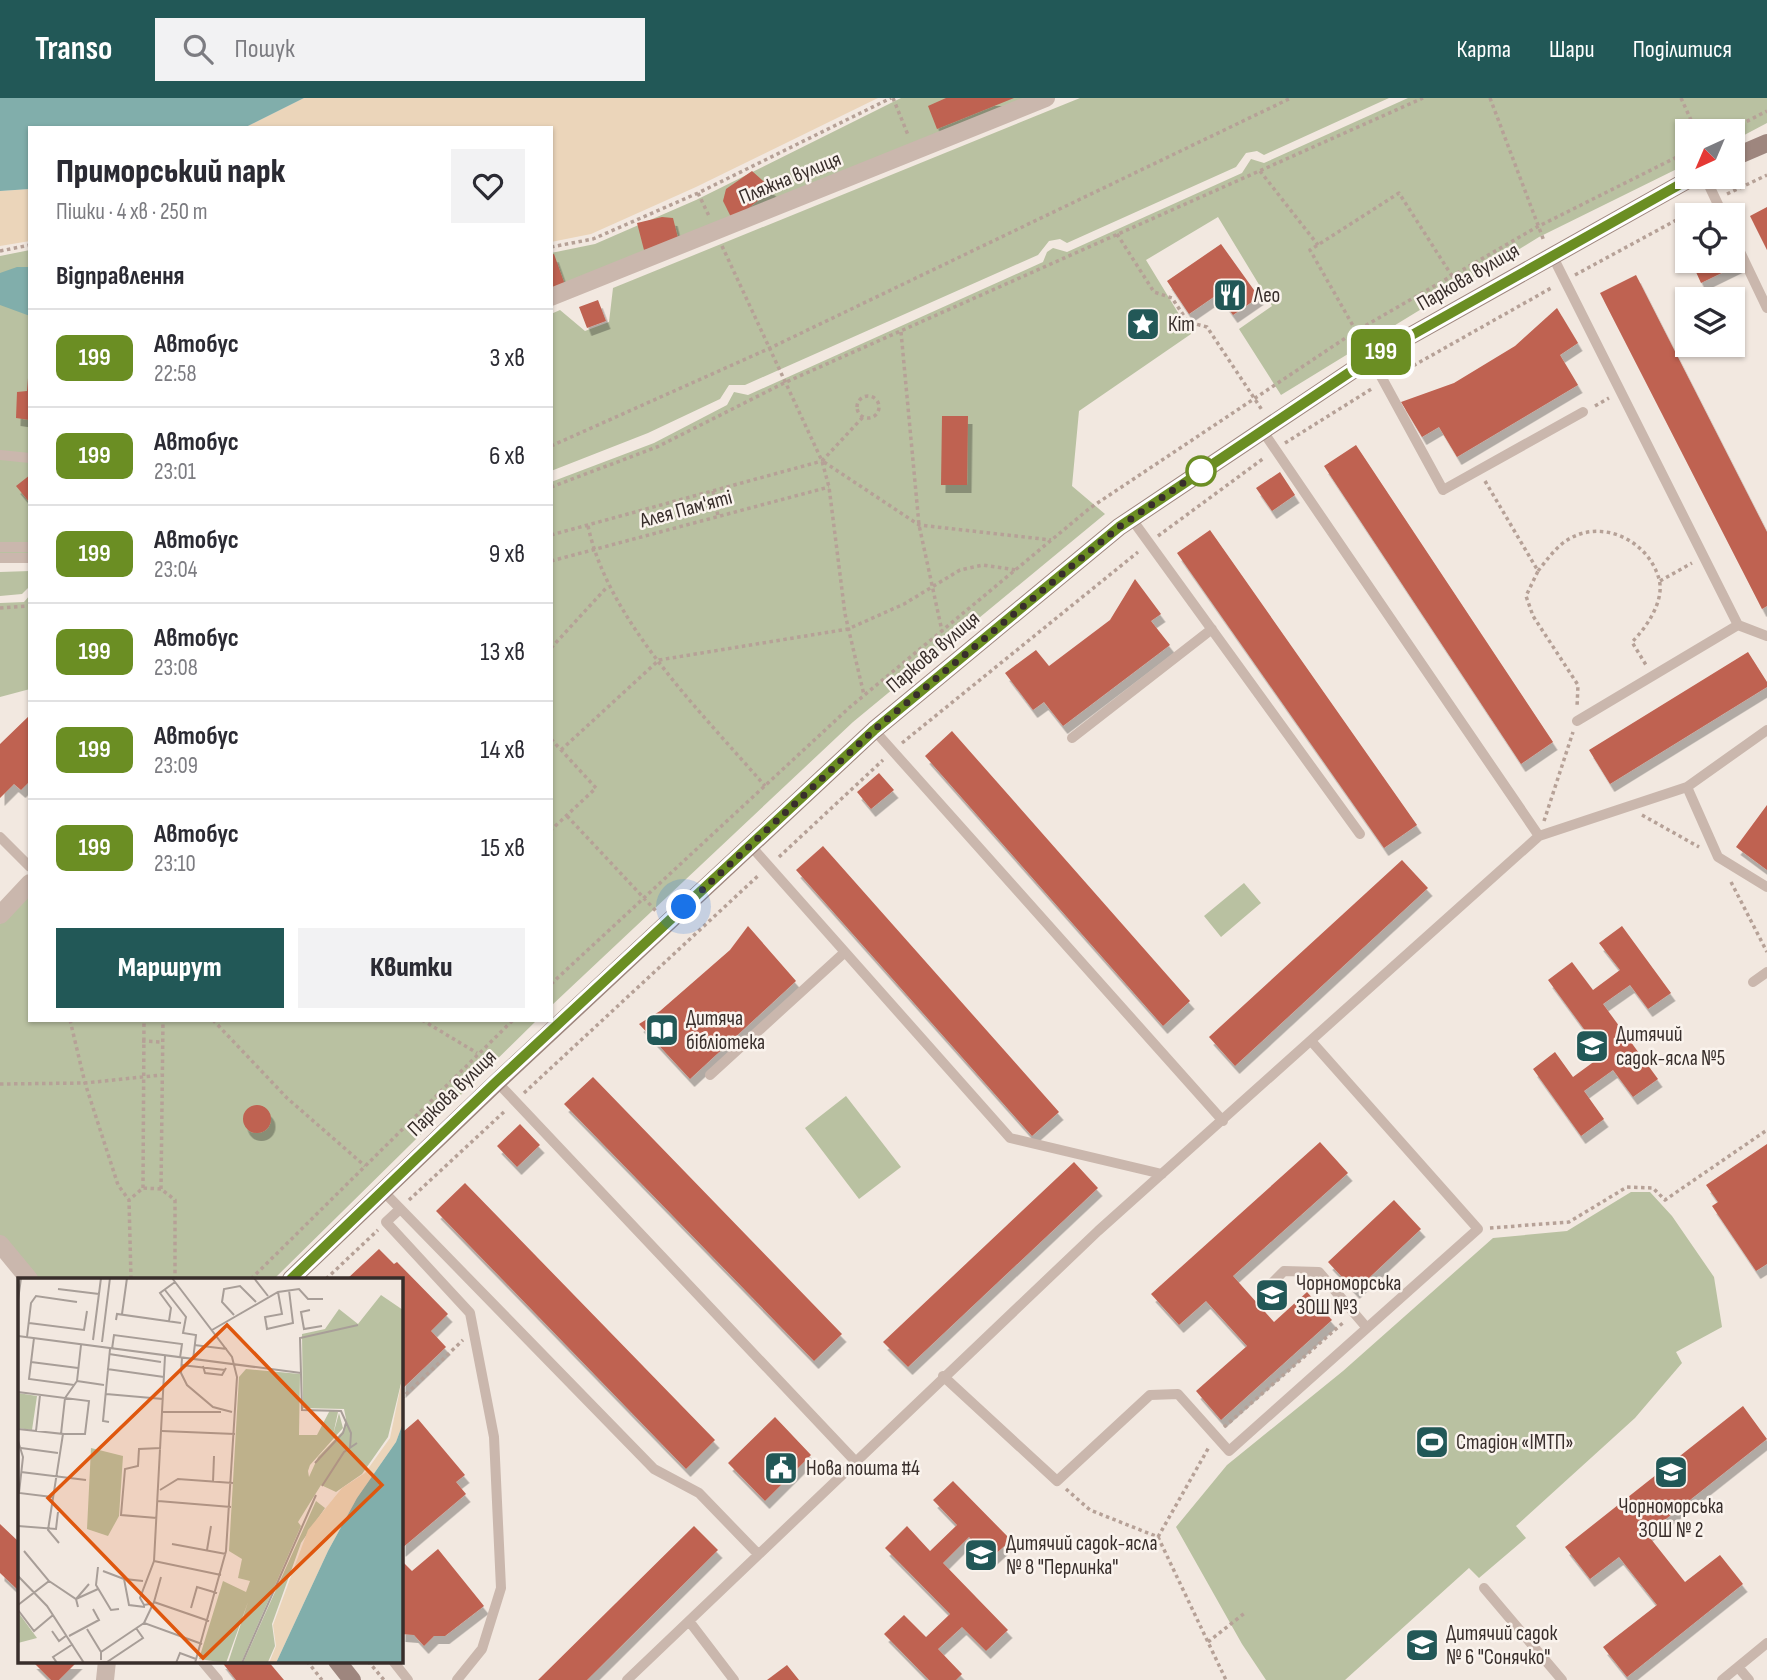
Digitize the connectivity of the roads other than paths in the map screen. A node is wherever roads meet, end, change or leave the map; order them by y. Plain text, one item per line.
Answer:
1 (1046, 98) edge
2 (1767, 143) edge
3 (1745, 152) edge
4 (1675, 187) edge
5 (1552, 255) junction
6 (1745, 262) edge
7 (553, 297) edge
8 (1767, 308) edge
9 (1371, 358) junction
10 (1583, 412) road end
11 (1262, 430) junction
12 (0, 455) edge
13 (28, 458) edge
14 (1131, 518) junction
15 (0, 547) edge
16 (28, 547) edge
17 (0, 558) edge
18 (28, 558) edge
19 (1738, 625) junction
20 (1212, 629) junction
21 (1766, 637) edge
22 (1577, 721) road end
23 (874, 730) junction
24 (1767, 730) edge
25 (1072, 738) dead end
26 (1687, 788) junction
27 (1360, 834) dead end
28 (1539, 836) junction
29 (0, 837) edge
30 (750, 845) junction
31 (28, 865) edge
32 (28, 885) edge
33 (1767, 887) edge
34 (0, 915) edge
35 (845, 952) junction
36 (1767, 972) edge
37 (1753, 982) dead end
38 (1312, 1042) junction
39 (710, 1075) dead end
40 (496, 1082) junction
41 (1223, 1121) junction
42 (1162, 1174) junction
43 (383, 1191) junction
44 (400, 1209) junction
45 (0, 1244) edge
46 (28, 1278) edge
47 (292, 1278) edge
48 (1270, 1285) dead end
49 (1367, 1328) junction
50 (943, 1376) junction
51 (855, 1461) junction
52 (758, 1555) junction
53 (1484, 1588) dead end
54 (689, 1621) junction
55 (1767, 1643) edge
56 (107, 1662) edge
57 (203, 1662) edge
58 (394, 1662) edge
59 (1738, 1667) junction
60 (105, 1680) edge
61 (218, 1680) edge
62 (408, 1680) edge
63 (457, 1680) edge
64 (627, 1680) edge
65 (734, 1680) edge
66 (1562, 1680) edge
67 (1722, 1680) edge
68 (1749, 1680) edge

1 - 7 street, Пляжна вулиця
2 - 3 street
4 - 5 street, Паркова вулиця
5 - 9 street, Паркова вулиця
5 - 19 lane
6 - 8 lane
9 - 10 lane
9 - 11 street, Паркова вулиця
11 - 14 street, Паркова вулиця
11 - 28 lane
12 - 13 lane
14 - 20 lane
14 - 23 street, Паркова вулиця
15 - 16 lane
17 - 18 lane
19 - 21 lane
19 - 22 lane
20 - 25 lane
20 - 27 lane
23 - 30 street, Паркова вулиця
23 - 41 lane
24 - 26 lane
26 - 28 lane
26 - 33 lane
28 - 38 lane
29 - 31 lane
30 - 35 lane
30 - 40 street, Паркова вулиця
32 - 34 street
35 - 39 lane
35 - 42 lane
36 - 37 lane
38 - 41 lane
38 - 49 lane
40 - 43 street, Паркова вулиця
40 - 51 lane
41 - 42 lane
42 - 50 lane
43 - 44 lane
43 - 47 street, Паркова вулиця
44 - 52 lane
44 - 63 lane
45 - 46 street
48 - 49 lane
49 - 50 lane
50 - 51 lane
51 - 52 lane
52 - 54 lane
53 - 66 lane
54 - 64 lane
54 - 65 lane
55 - 59 lane
56 - 60 street
57 - 61 lane
58 - 62 lane
59 - 67 lane
59 - 68 lane

